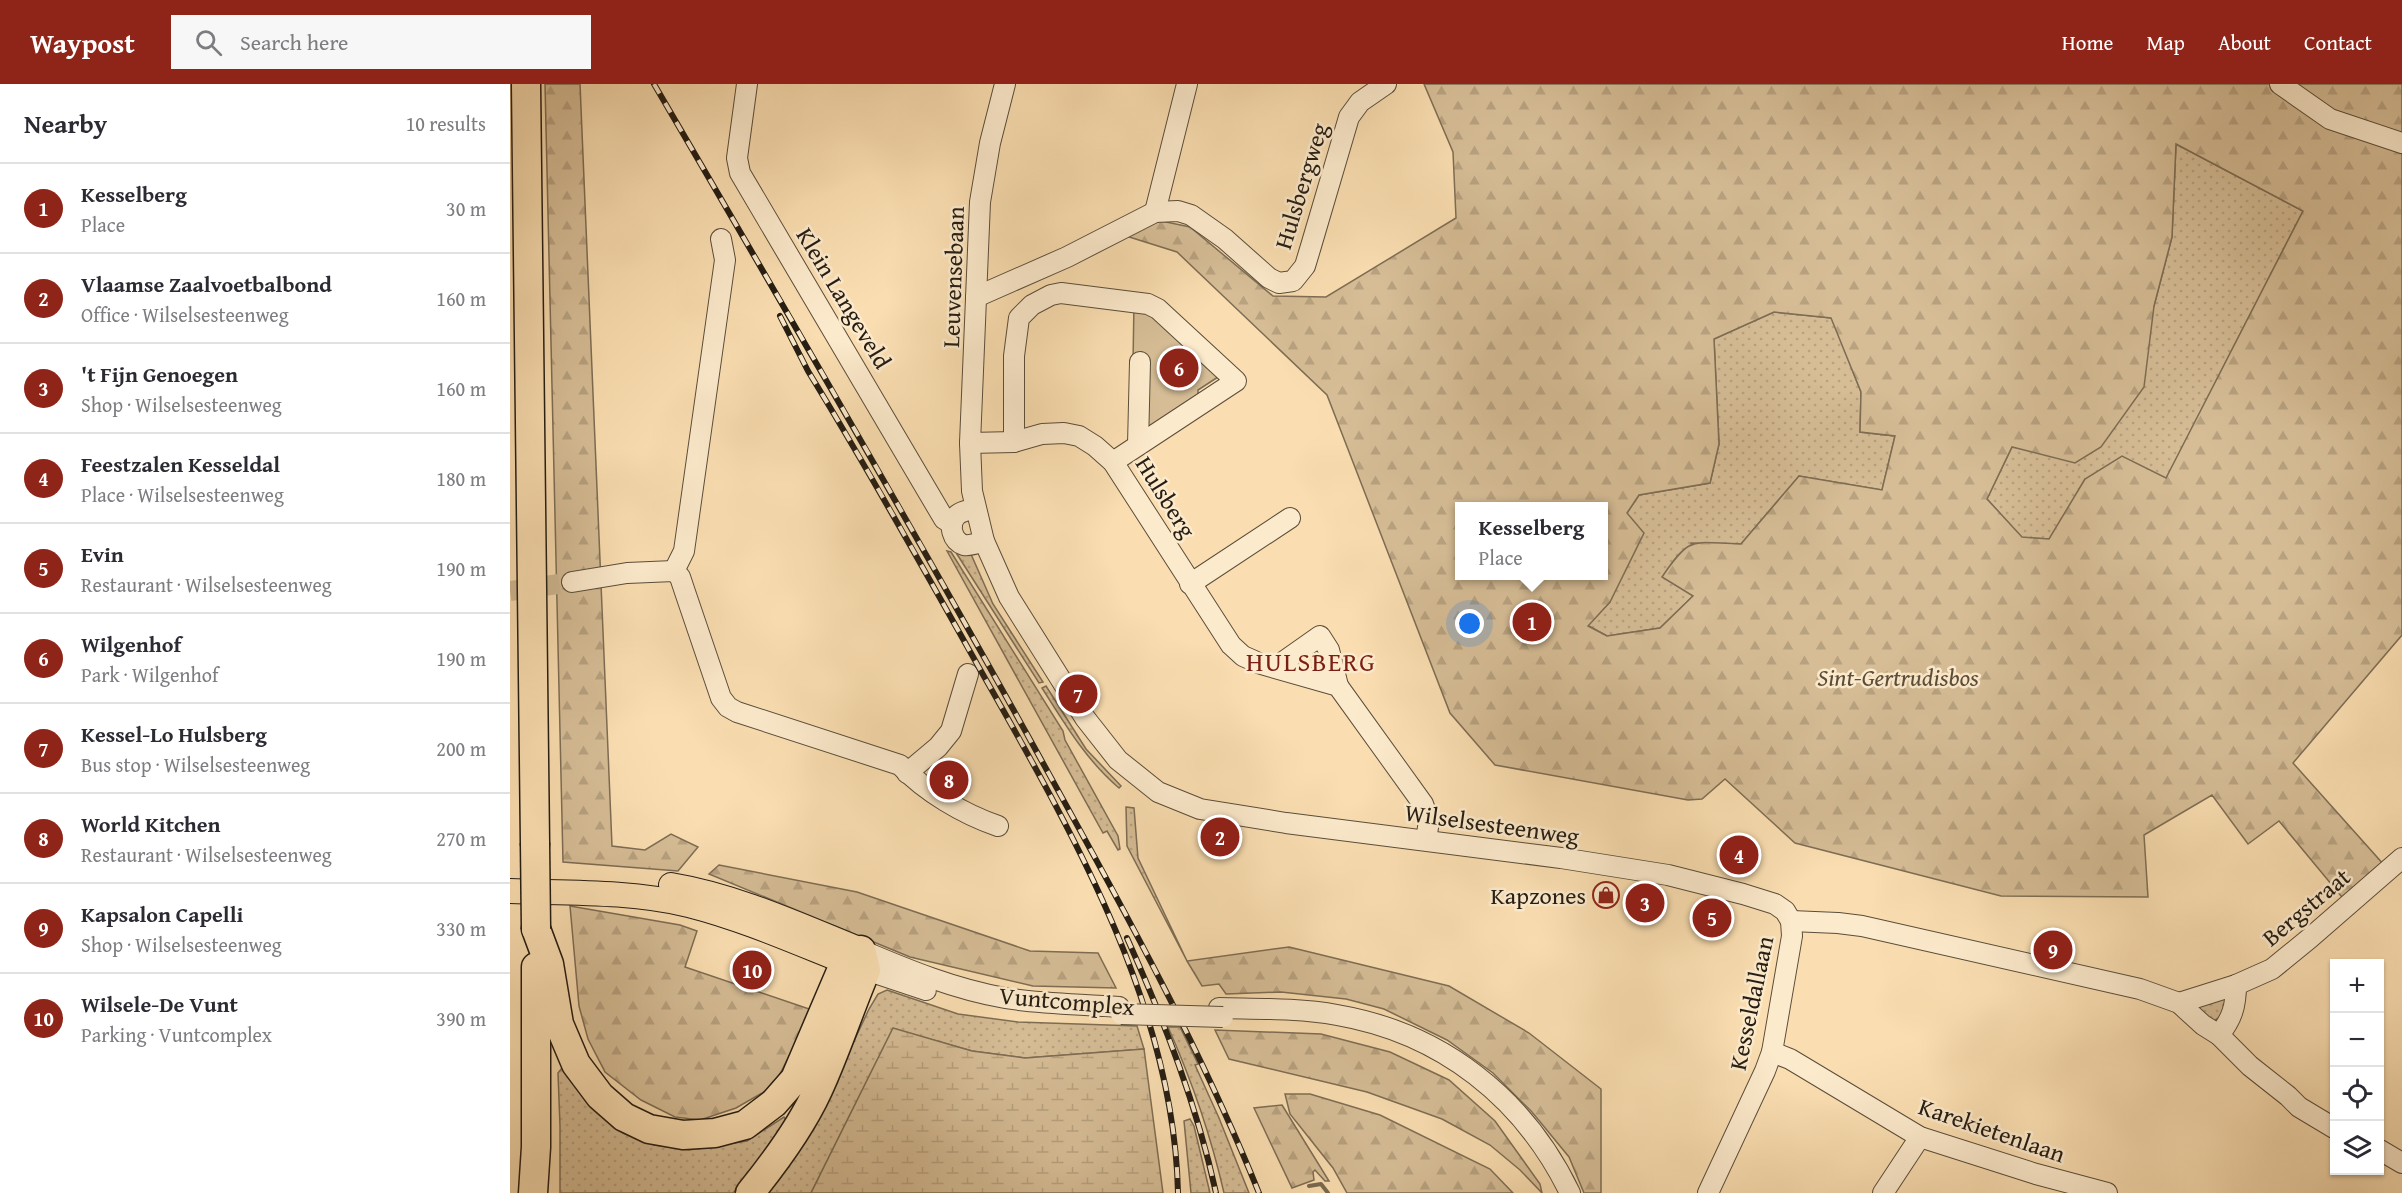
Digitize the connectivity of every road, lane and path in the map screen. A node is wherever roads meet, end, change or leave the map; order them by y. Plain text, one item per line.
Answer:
1 (526, 84) edge
2 (747, 84) edge
3 (1005, 84) edge
4 (1187, 84) edge
5 (1386, 84) edge
6 (2280, 84) edge
7 (2402, 143) edge
8 (1155, 212) junction
9 (721, 239) dead end
10 (976, 297) junction
11 (1140, 362) dead end
12 (1014, 442) junction
13 (970, 443) junction
14 (1138, 445) junction
15 (1113, 462) junction
16 (970, 475) joint
17 (975, 509) junction
18 (1290, 518) dead end
19 (952, 524) junction
20 (984, 541) junction
21 (674, 571) junction
22 (572, 582) tunnel mouth
23 (1190, 584) junction
24 (1276, 667) junction
25 (968, 675) dead end
26 (1338, 686) junction
27 (907, 773) junction
28 (998, 826) dead end
29 (1426, 840) junction
30 (2402, 858) edge
31 (510, 874) edge
32 (510, 891) edge
33 (1791, 921) junction
34 (536, 929) junction
35 (857, 961) junction
36 (2236, 985) junction
37 (2179, 1003) junction
38 (1221, 1012) junction
39 (2219, 1035) junction
40 (1772, 1052) junction
41 (2330, 1126) edge
42 (1920, 1137) junction
43 (2384, 1153) edge
44 (2402, 1163) edge
45 (533, 1193) edge
46 (750, 1193) edge
47 (1559, 1193) edge
48 (1570, 1193) edge
49 (1707, 1193) edge
50 (1883, 1193) edge
51 (2107, 1193) edge

1 - 34 highway, bridge
2 - 19 street, Klein Langeveld
3 - 10 street, Leuvensebaan
4 - 8 street
5 - 8 street, Hulsbergweg
6 - 7 street
8 - 10 street, Hulsbergweg
9 - 21 street
10 - 13 street, Leuvensebaan
11 - 14 street
12 - 13 street, Hulsberg
12 - 14 street
12 - 15 street, Hulsberg
13 - 16 street, Leuvensebaan
14 - 15 street
15 - 23 street, Hulsberg
16 - 17 street, Wilselsesteenweg
17 - 19 street
17 - 20 street, Wilselsesteenweg
18 - 23 street
19 - 20 street
20 - 29 street, Wilselsesteenweg
21 - 22 street
21 - 27 street
23 - 24 street, Hulsberg
24 - 26 street, Hulsberg
24 - 26 street
25 - 27 street
26 - 29 street
27 - 28 street
29 - 33 street, Wilselsesteenweg
30 - 36 street, Bergstraat
31 - 35 main road, Vuntcomplex
32 - 35 main road, Vuntcomplex
33 - 37 street
33 - 40 street, Kesseldallaan
34 - 35 highway
34 - 45 highway
35 - 38 street, Vuntcomplex, bridge
35 - 46 highway
36 - 37 street
36 - 39 street
37 - 39 street
38 - 47 street, Vuntcomplex
38 - 48 street, Vuntcomplex
39 - 41 street
40 - 42 street, Karekietenlaan
40 - 49 street, Kesseldallaan
42 - 50 street
42 - 51 street, Karekietenlaan
43 - 44 street

